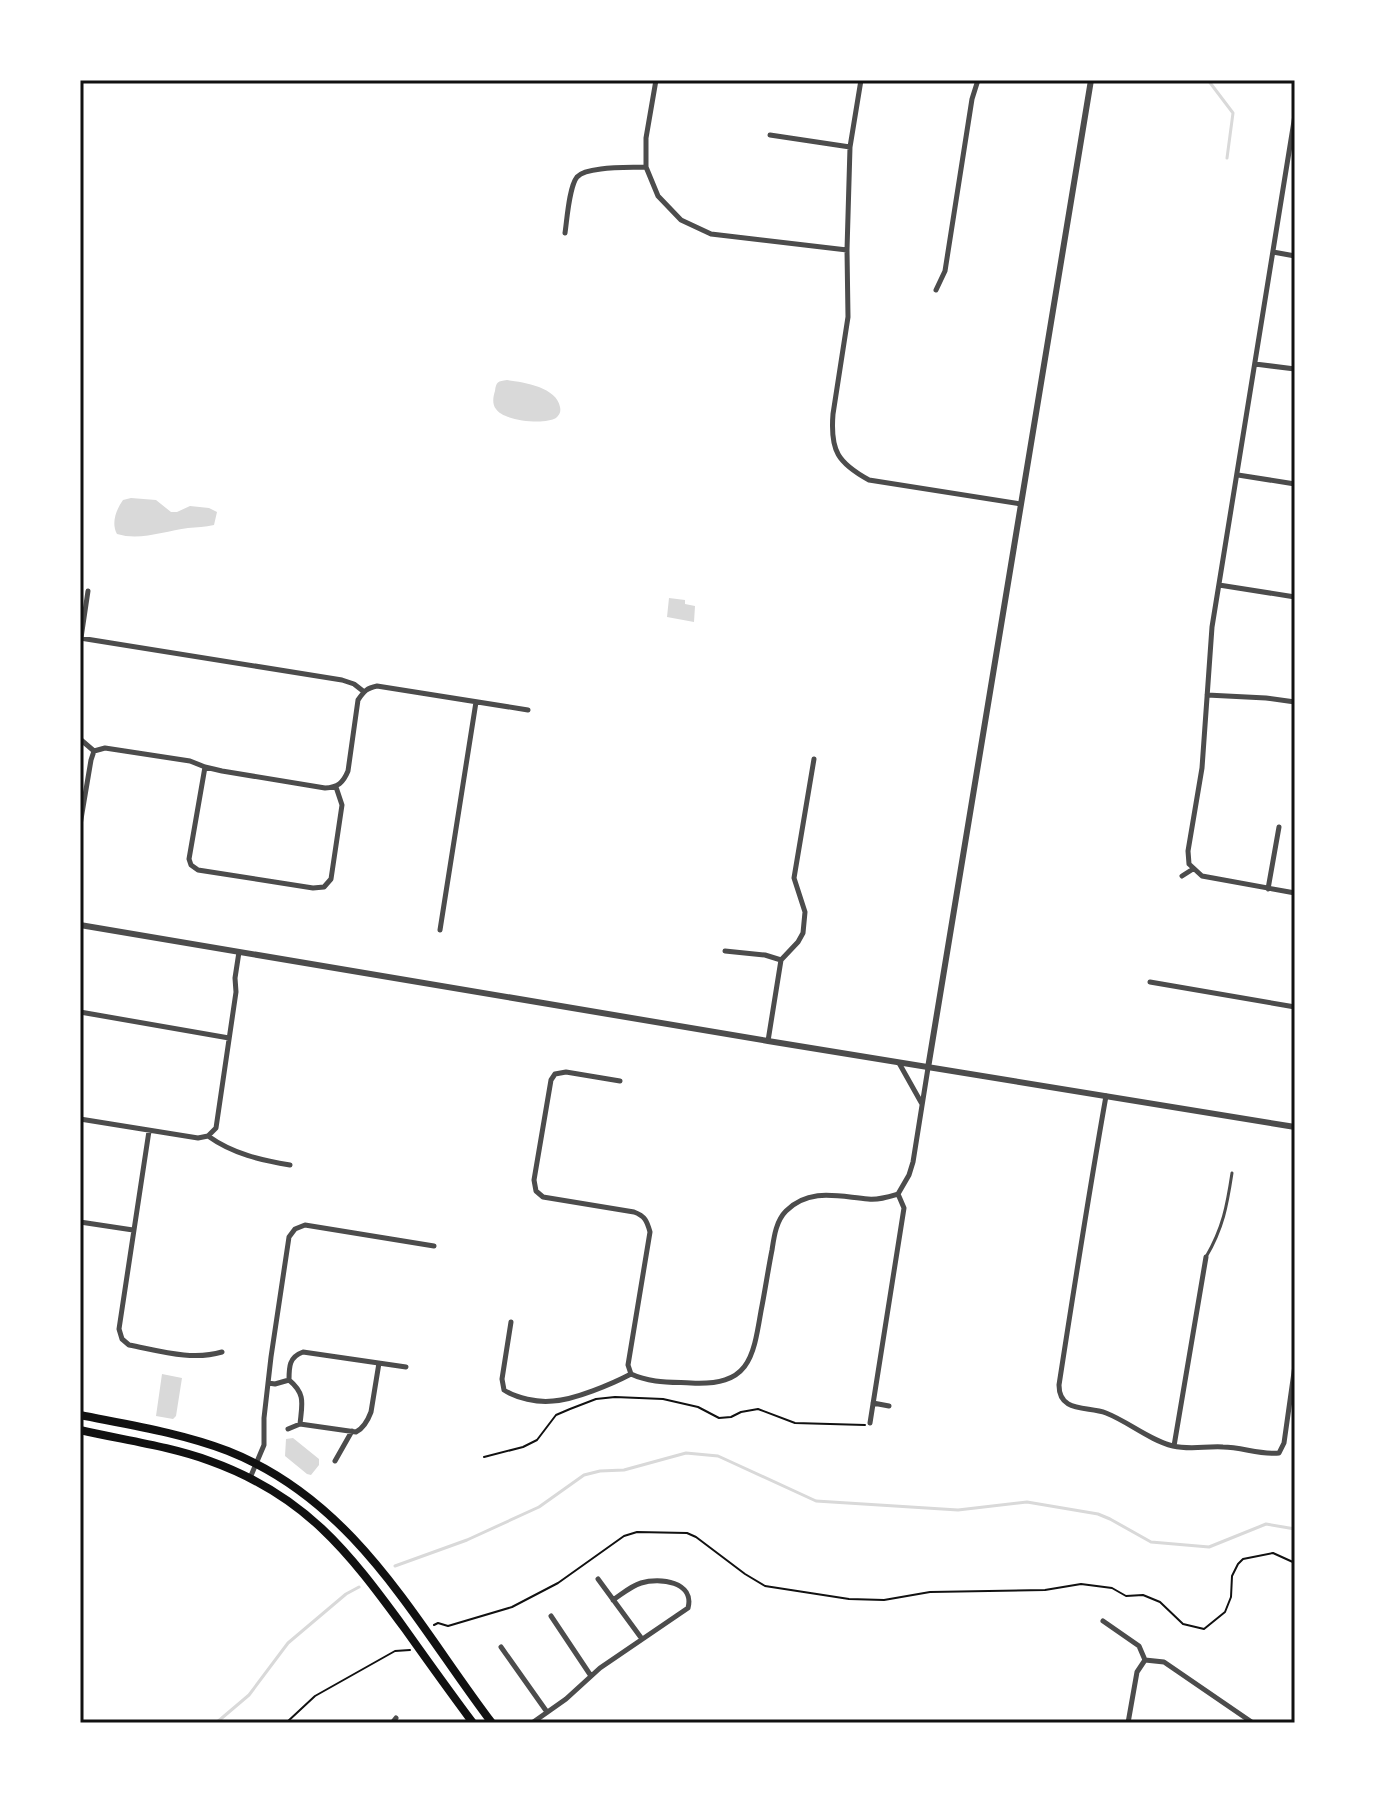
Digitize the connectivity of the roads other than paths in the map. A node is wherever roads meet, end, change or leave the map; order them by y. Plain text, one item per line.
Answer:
1 (656, 80) edge
2 (861, 80) edge
3 (978, 80) edge
4 (1091, 80) edge
5 (1295, 115) edge
6 (770, 135) dead end
7 (1293, 143) edge
8 (850, 147) junction
9 (646, 167) junction
10 (565, 233) dead end
11 (847, 250) junction
12 (1273, 252) junction
13 (1295, 256) edge
14 (936, 290) dead end
15 (1255, 364) junction
16 (1295, 369) edge
17 (1238, 475) junction
18 (1295, 484) edge
19 (1021, 504) junction
20 (1219, 585) junction
21 (88, 591) dead end
22 (1295, 597) edge
23 (80, 638) edge
24 (363, 691) junction
25 (1207, 695) junction
26 (476, 702) junction
27 (1295, 702) edge
28 (528, 710) dead end
29 (80, 739) edge
30 (94, 751) junction
31 (814, 759) dead end
32 (205, 767) junction
33 (336, 787) junction
34 (80, 825) edge
35 (1279, 827) dead end
36 (1193, 869) junction
37 (1182, 876) dead end
38 (1268, 889) junction
39 (1295, 893) edge
40 (80, 925) edge
41 (440, 930) dead end
42 (725, 951) dead end
43 (239, 952) junction
44 (781, 960) junction
45 (1150, 982) dead end
46 (1295, 1007) edge
47 (80, 1012) edge
48 (229, 1038) junction
49 (768, 1041) junction
50 (899, 1063) junction
51 (928, 1068) junction
52 (620, 1081) dead end
53 (1106, 1096) junction
54 (923, 1104) junction
55 (80, 1119) edge
56 (1295, 1127) edge
57 (149, 1131) junction
58 (208, 1136) junction
59 (290, 1165) dead end
60 (1232, 1173) dead end
61 (898, 1194) junction
62 (80, 1222) edge
63 (133, 1230) junction
64 (434, 1246) dead end
65 (1206, 1257) joint
66 (511, 1322) dead end
67 (222, 1352) dead end
68 (379, 1363) junction
69 (1295, 1365) edge
70 (406, 1367) dead end
71 (631, 1374) junction
72 (289, 1380) junction
73 (268, 1383) junction
74 (873, 1403) junction
75 (889, 1406) dead end
76 (80, 1415) edge
77 (870, 1423) road end
78 (300, 1424) junction
79 (288, 1429) dead end
80 (80, 1430) edge
81 (352, 1431) junction
82 (1174, 1446) junction
83 (335, 1461) dead end
84 (257, 1464) junction
85 (250, 1478) junction
86 (598, 1579) dead end
87 (613, 1600) junction
88 (551, 1616) dead end
89 (1103, 1621) dead end
90 (642, 1639) junction
91 (501, 1647) dead end
92 (1145, 1660) junction
93 (591, 1676) junction
94 (547, 1712) junction
95 (473, 1723) edge
96 (492, 1723) edge
97 (532, 1723) edge
98 (1128, 1723) edge
99 (1253, 1723) edge

1 - 9 street
2 - 8 street
3 - 14 street
4 - 19 street
5 - 7 street
6 - 8 street
7 - 12 street
8 - 11 street
9 - 10 street
9 - 11 street
11 - 19 street
12 - 13 street
12 - 15 street
15 - 16 street
15 - 17 street
17 - 18 street
17 - 20 street
19 - 51 street
20 - 22 street
20 - 25 street
21 - 23 street
23 - 24 street
24 - 26 street
24 - 33 street
25 - 27 street
25 - 36 street
26 - 28 street
26 - 41 street
29 - 30 street
30 - 32 street
30 - 34 street
31 - 44 street
32 - 33 street
32 - 33 street
35 - 38 street
36 - 37 street
36 - 38 street
38 - 39 street
40 - 43 street
42 - 44 street
43 - 48 street
43 - 49 street
44 - 49 street
45 - 46 street
47 - 48 street
48 - 58 street
49 - 50 street
50 - 51 street
50 - 54 street
51 - 53 street
51 - 54 street
52 - 71 street
53 - 56 street
53 - 82 street
54 - 61 street
55 - 57 street
57 - 58 street
57 - 63 street
58 - 59 street
60 - 65 lane
61 - 71 street
61 - 74 street
62 - 63 street
63 - 67 street
64 - 73 street
65 - 82 street
66 - 71 street
68 - 70 street
68 - 72 street
68 - 81 street
69 - 82 street
72 - 73 street
72 - 78 street
73 - 84 street
74 - 75 street
74 - 77 street
76 - 84 main road
78 - 79 street
78 - 81 street
80 - 85 main road
81 - 83 street
84 - 85 street
84 - 96 main road
85 - 95 main road
86 - 87 street
87 - 90 street
87 - 90 street
88 - 93 street
89 - 92 street
90 - 93 street
91 - 94 street
92 - 98 street
92 - 99 street
93 - 94 street
94 - 97 street

